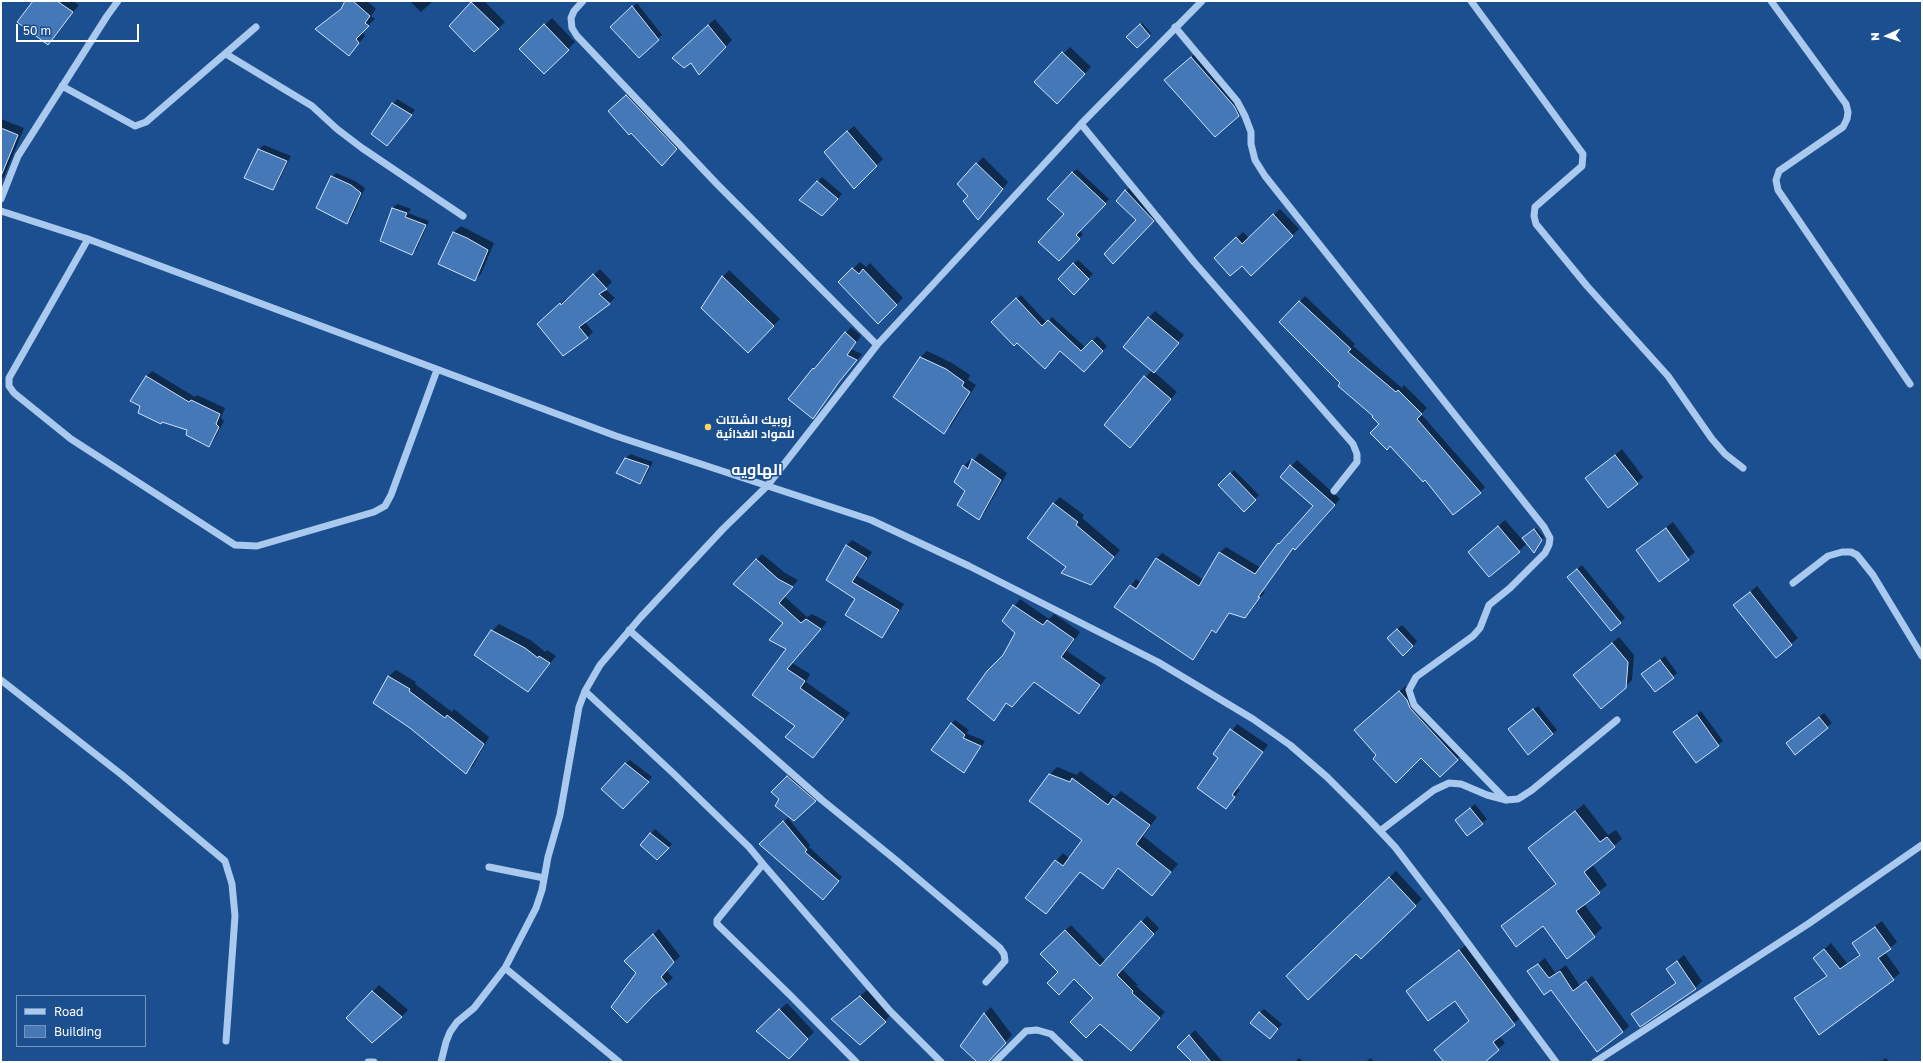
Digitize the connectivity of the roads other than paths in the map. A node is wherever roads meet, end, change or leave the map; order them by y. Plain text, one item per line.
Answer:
1 (118, 1) edge
2 (583, 1) edge
3 (1202, 1) edge
4 (1471, 1) edge
5 (1771, 1) edge
6 (256, 27) dead end
7 (1175, 27) junction
8 (226, 54) junction
9 (62, 86) junction
10 (1081, 124) junction
11 (1, 199) edge
12 (1, 211) edge
13 (463, 216) dead end
14 (88, 239) junction
15 (877, 345) junction
16 (437, 370) junction
17 (1910, 384) dead end
18 (1743, 468) dead end
19 (767, 486) junction
20 (1334, 491) dead end
21 (1793, 583) dead end
22 (629, 630) junction
23 (1922, 656) edge
24 (1, 680) edge
25 (585, 691) junction
26 (1617, 720) dead end
27 (1506, 800) junction
28 (1380, 831) junction
29 (1922, 845) edge
30 (764, 864) junction
31 (489, 867) dead end
32 (544, 878) junction
33 (505, 968) junction
34 (986, 982) dead end
35 (226, 1041) dead end
36 (368, 1062) edge
37 (374, 1062) edge
38 (441, 1062) edge
39 (619, 1062) edge
40 (856, 1062) edge
41 (941, 1062) edge
42 (995, 1062) edge
43 (1080, 1062) edge
44 (1556, 1062) edge
45 (1595, 1062) edge

1 - 9 street
2 - 15 street
3 - 7 street
4 - 18 street
5 - 17 street
6 - 8 street
7 - 10 street
7 - 27 street
8 - 9 street
8 - 13 street
9 - 11 street
10 - 15 street
10 - 20 street
12 - 14 street
14 - 16 street
14 - 16 street
15 - 19 street
16 - 19 street
19 - 22 street
19 - 28 street
21 - 23 street
22 - 25 street
22 - 34 street
24 - 35 street
25 - 30 street
25 - 32 street
26 - 27 street
27 - 28 street
28 - 44 street
29 - 45 street
30 - 40 street
30 - 41 street
31 - 32 street
32 - 33 street
33 - 38 street
33 - 39 street
36 - 37 street
42 - 43 street

